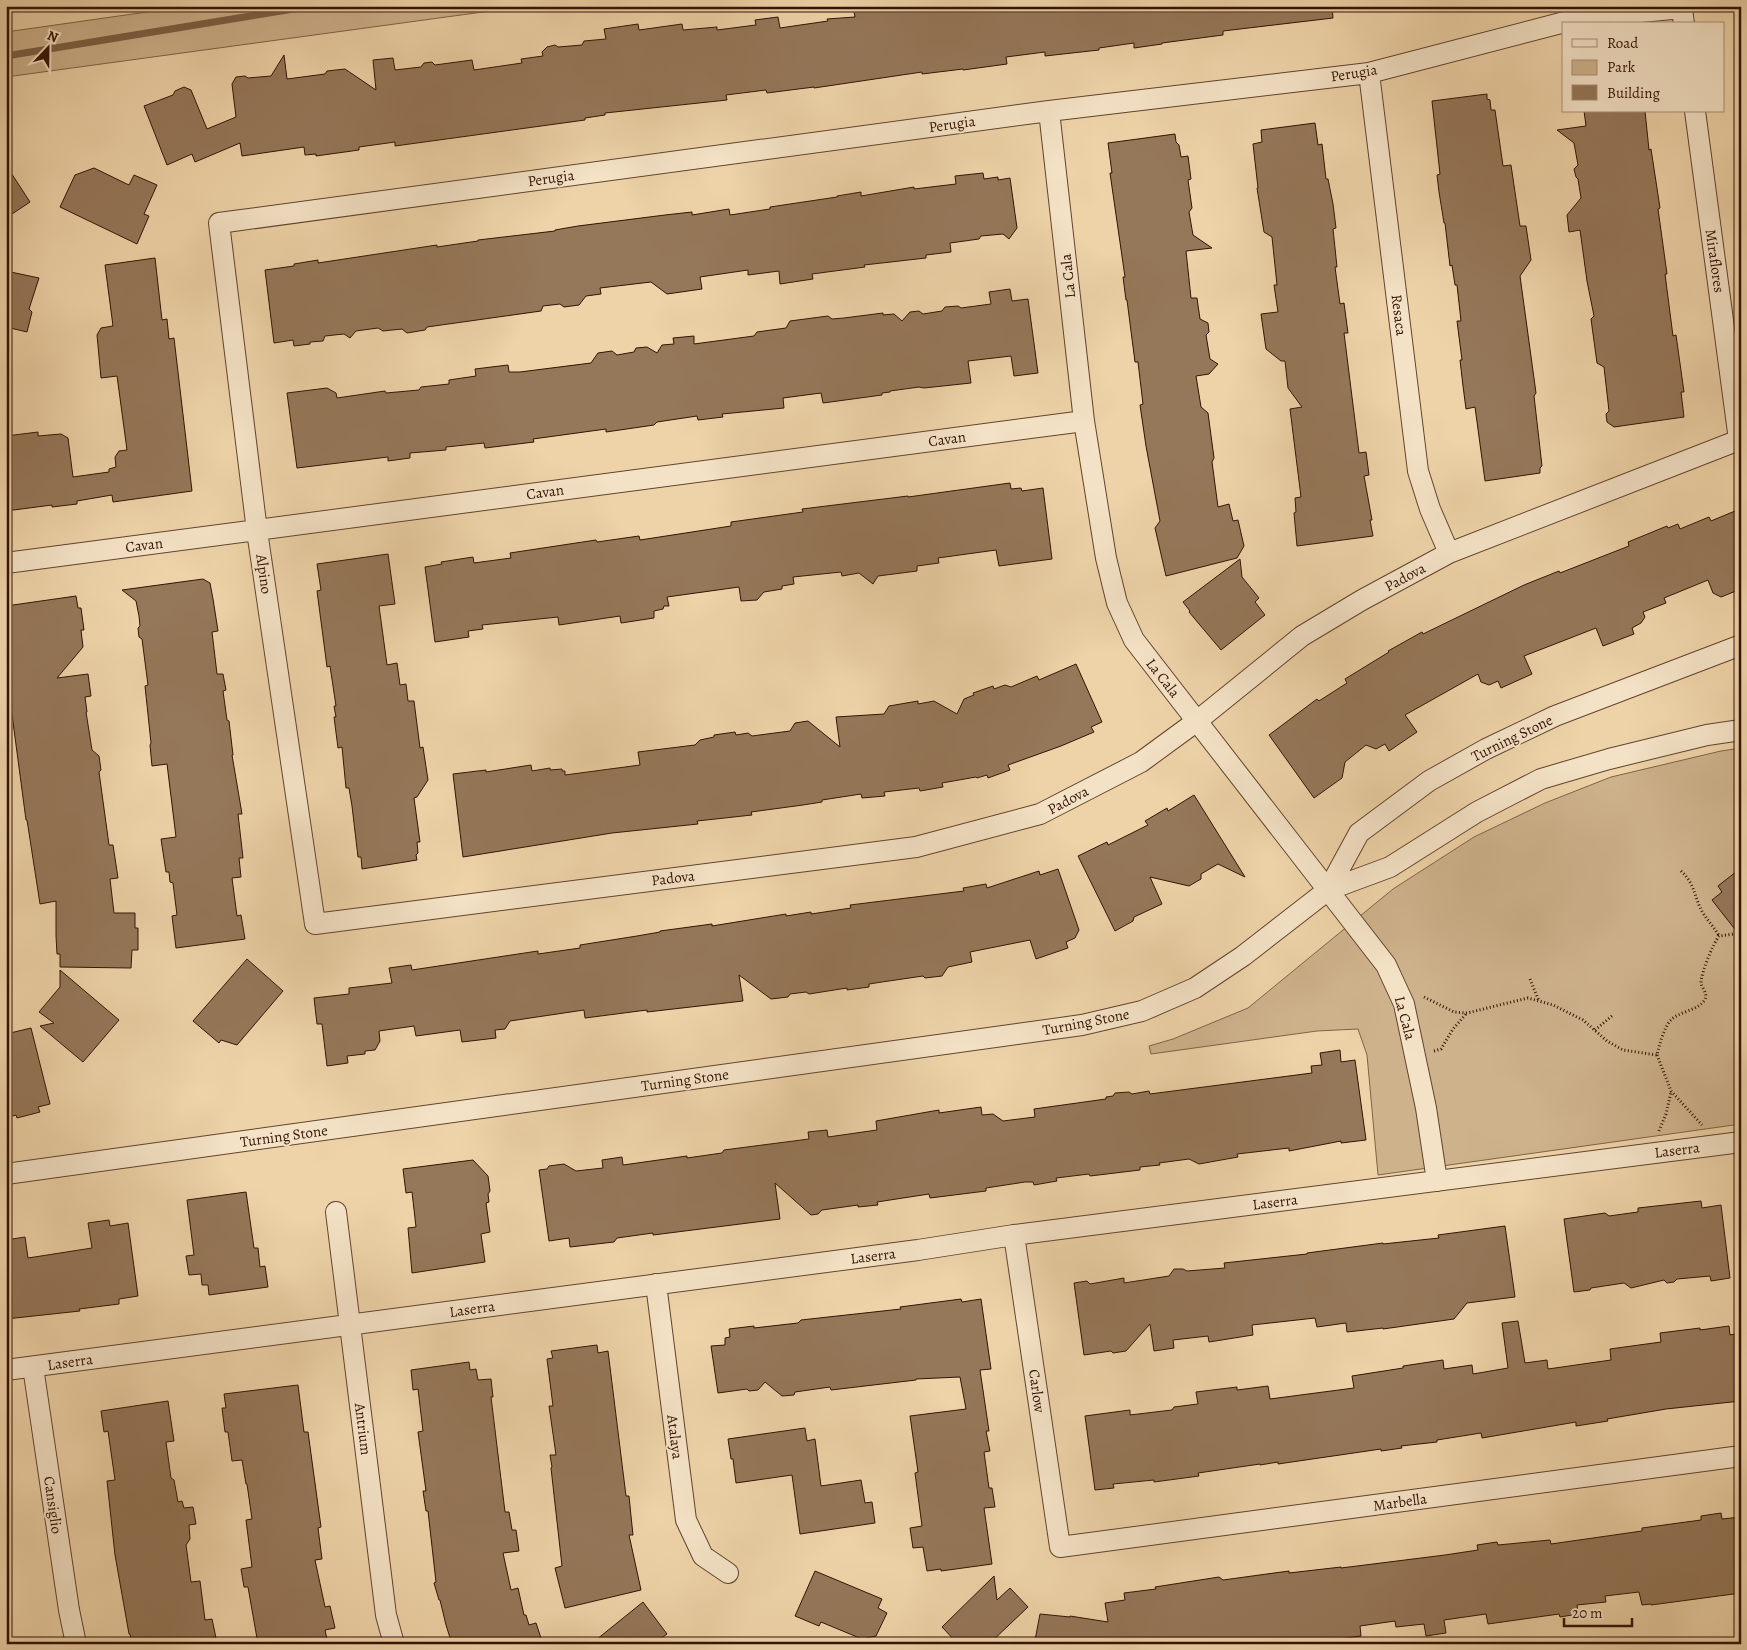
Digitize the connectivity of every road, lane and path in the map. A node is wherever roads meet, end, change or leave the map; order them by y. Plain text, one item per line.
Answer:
1 (1683, 16) edge
2 (1564, 22) edge
3 (1562, 23) edge
4 (1369, 72) junction
5 (1049, 111) junction
6 (1695, 112) edge
7 (219, 223) joint
8 (1084, 421) junction
9 (1739, 440) joint
10 (257, 531) junction
11 (1449, 553) junction
12 (6, 563) edge
13 (1741, 645) edge
14 (1197, 721) junction
15 (1741, 730) edge
16 (1681, 872) dead end
17 (1328, 890) junction
18 (314, 924) joint
19 (1741, 933) edge
20 (1719, 936) junction
21 (1530, 979) dead end
22 (1540, 1002) junction
23 (1404, 1004) junction
24 (1467, 1013) junction
25 (1613, 1015) dead end
26 (1595, 1030) junction
27 (1657, 1055) junction
28 (1415, 1056) junction
29 (1671, 1091) junction
30 (1741, 1142) edge
31 (1707, 1146) junction
32 (1661, 1152) junction
33 (6, 1174) edge
34 (1437, 1181) junction
35 (336, 1212) dead end
36 (1014, 1235) junction
37 (656, 1284) junction
38 (350, 1325) junction
39 (33, 1366) junction
40 (6, 1370) edge
41 (1741, 1456) edge
42 (1060, 1547) joint
43 (728, 1573) dead end
44 (76, 1644) edge
45 (394, 1644) edge

1 - 2 street, Perugia
3 - 4 street, Perugia
4 - 5 street, Perugia
4 - 11 street, Resaca
5 - 7 street, Perugia
5 - 8 street, La Cala
6 - 9 street, Miraflores
7 - 10 street, Alpino
8 - 10 street, Cavan
8 - 14 street, La Cala
9 - 11 street, Padova
10 - 12 street, Cavan
10 - 18 street, Alpino
11 - 14 street, Padova
13 - 17 street, Turning Stone
14 - 17 street, La Cala
14 - 18 street, Padova
15 - 17 street, Turning Stone
16 - 20 path
17 - 23 street, La Cala
17 - 33 street, Turning Stone
19 - 20 path
20 - 27 path
21 - 22 path
22 - 24 path
22 - 26 path
23 - 24 path
23 - 28 street, La Cala
24 - 28 path
25 - 26 path
26 - 27 path
27 - 29 path
28 - 34 street, La Cala
29 - 31 path
29 - 32 path
30 - 31 street, Laserra
31 - 32 street, Laserra
32 - 34 street, Laserra
34 - 36 street, Laserra
35 - 38 street, Antrium
36 - 37 street, Laserra
36 - 42 street, Carlow
37 - 38 street, Laserra
37 - 43 street, Atalaya
38 - 39 street, Laserra
38 - 45 street, Antrium
39 - 40 street, Laserra
39 - 44 street, Cansiglio
41 - 42 street, Marbella

